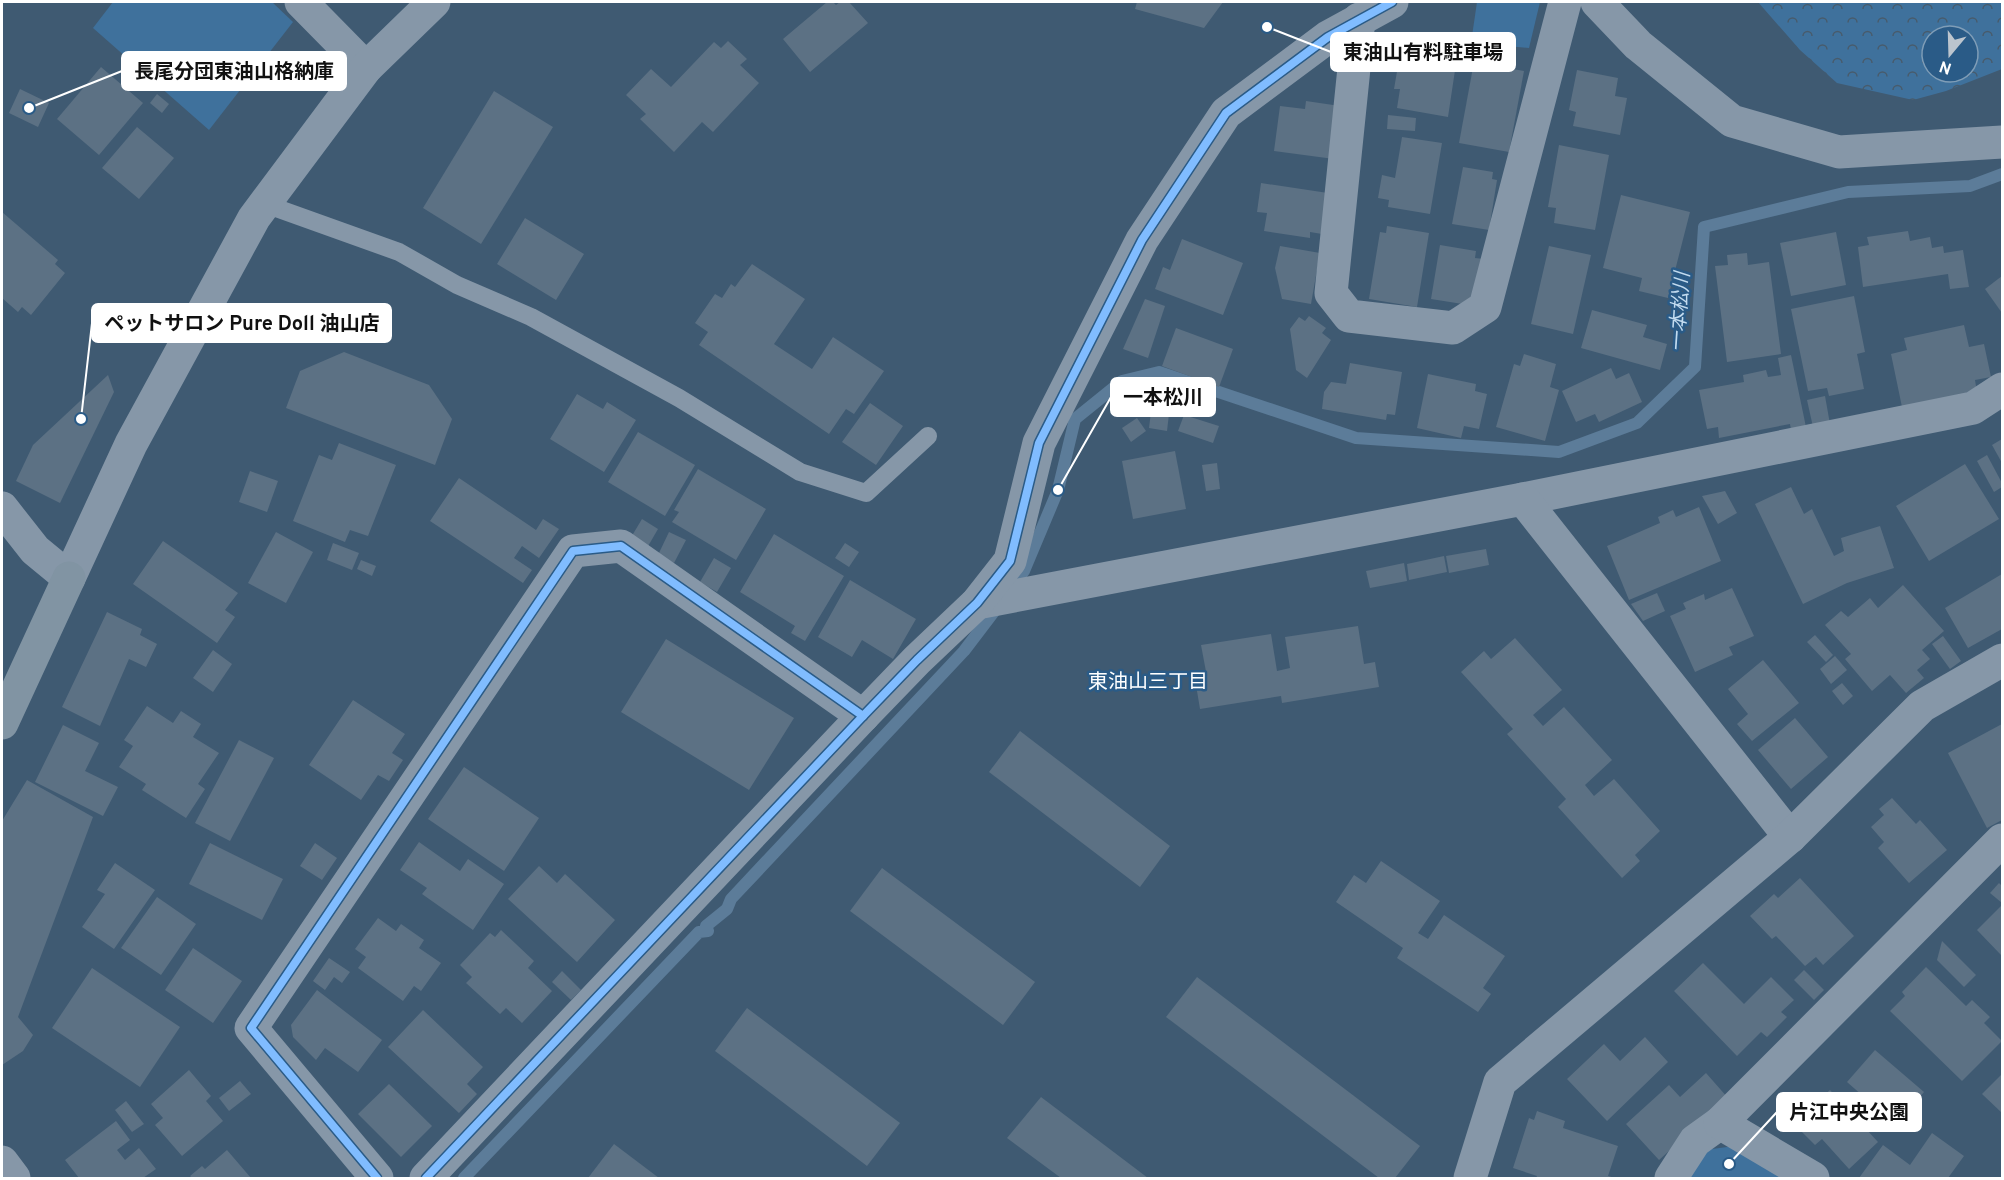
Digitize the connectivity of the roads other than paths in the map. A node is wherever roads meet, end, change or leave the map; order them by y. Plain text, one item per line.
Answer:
1 (301, 2) edge
2 (434, 2) edge
3 (1392, 2) edge
4 (1565, 2) edge
5 (1597, 2) edge
6 (1359, 19) junction
7 (366, 68) junction
8 (2002, 142) edge
9 (265, 204) junction
10 (2002, 389) edge
11 (928, 436) dead end
12 (1523, 499) junction
13 (2, 508) edge
14 (69, 578) junction
15 (981, 602) junction
16 (2002, 660) edge
17 (863, 716) junction
18 (2, 723) edge
19 (1790, 837) junction
20 (2002, 840) edge
21 (1720, 1123) junction
22 (2, 1162) edge
23 (14, 1179) edge
24 (377, 1179) edge
25 (426, 1179) edge
26 (1470, 1179) edge
27 (1671, 1179) edge
28 (1813, 1179) edge

1 - 7 street
2 - 7 street
3 - 6 street
4 - 6 street
5 - 8 street
6 - 15 street
7 - 9 street
9 - 11 lane
9 - 14 street
10 - 12 street
12 - 15 street
12 - 19 street
13 - 14 street
14 - 18 main road
15 - 17 street
16 - 19 street
17 - 24 street
17 - 25 street
19 - 26 street
20 - 21 street
21 - 27 street
21 - 28 street
22 - 23 street

